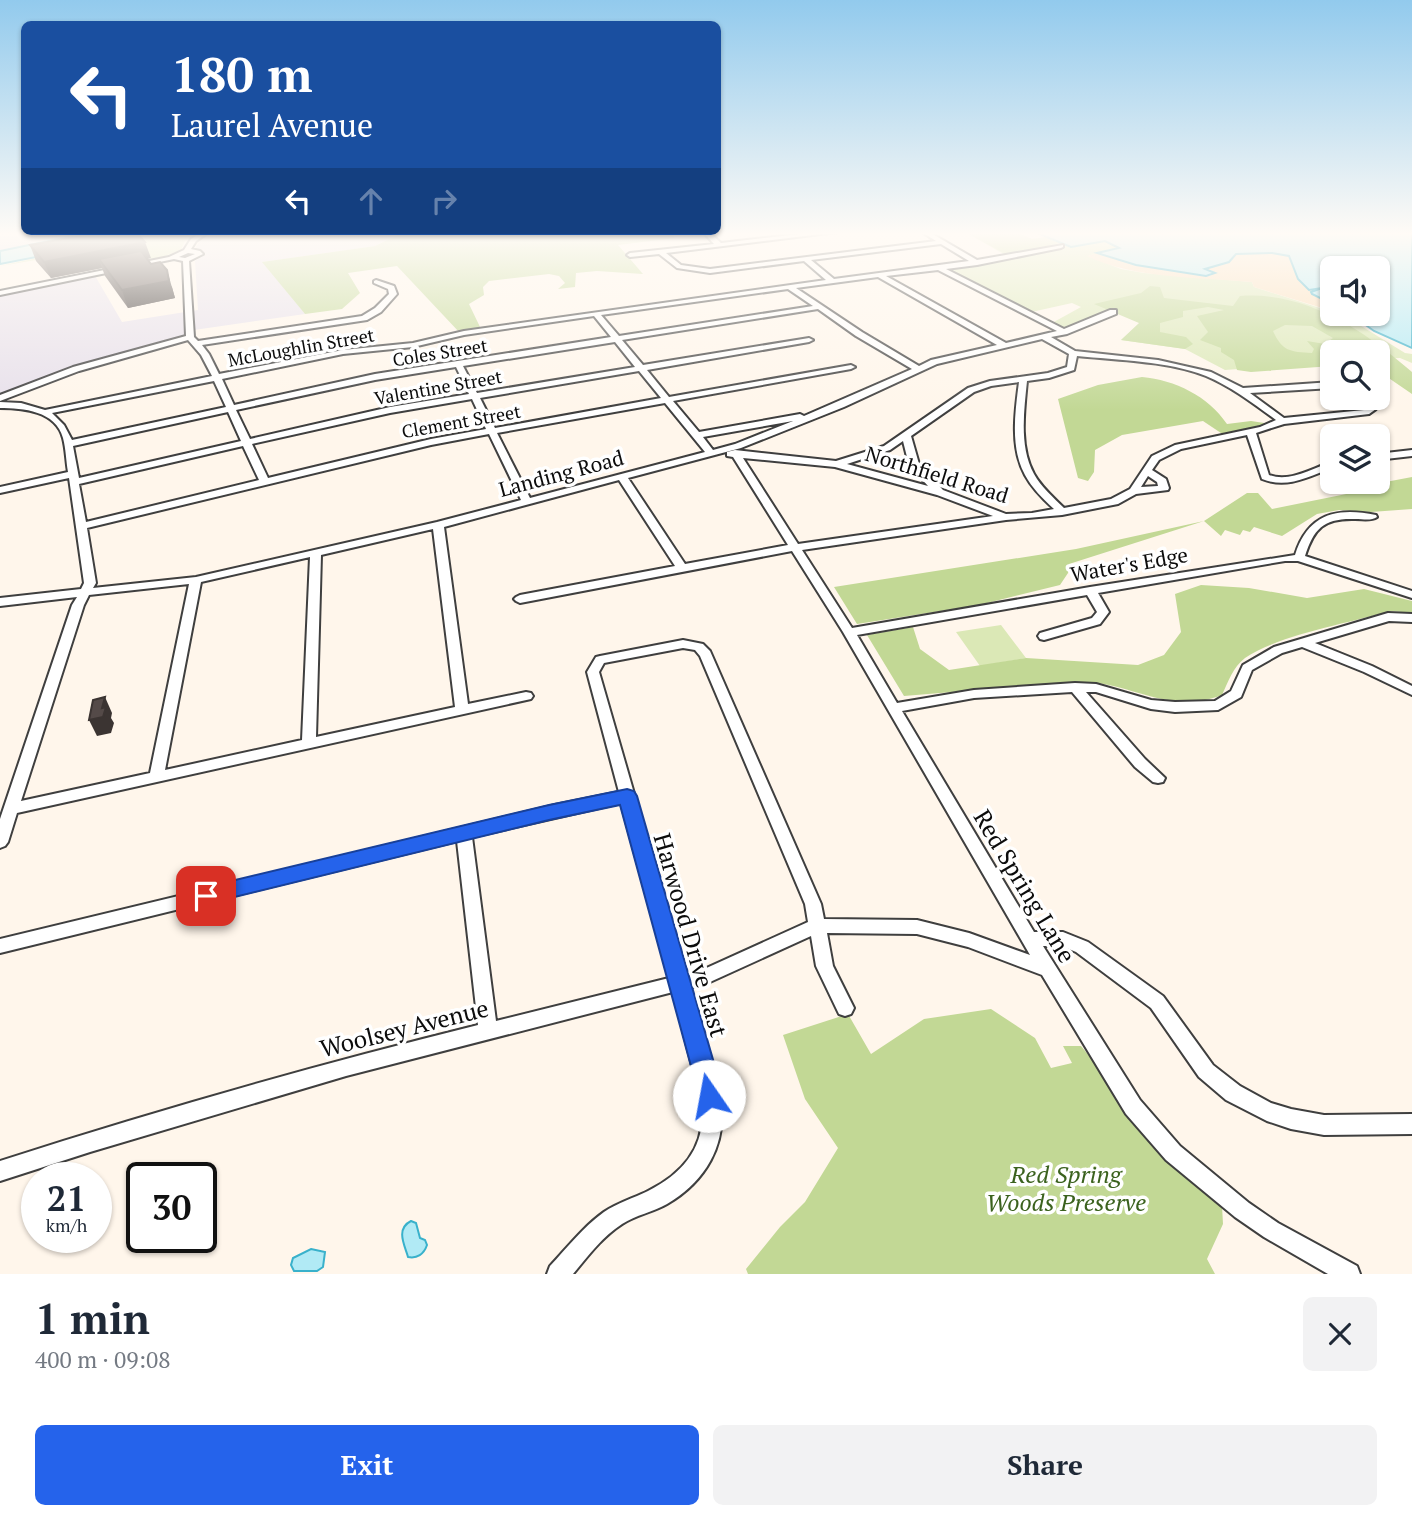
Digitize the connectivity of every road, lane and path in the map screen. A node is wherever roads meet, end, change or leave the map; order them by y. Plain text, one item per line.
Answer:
1 (189, 291) edge
2 (393, 291) edge
3 (751, 291) edge
4 (797, 291) edge
5 (907, 291) edge
6 (985, 291) edge
7 (819, 307) junction
8 (1113, 312) dead end
9 (596, 314) junction
10 (1064, 332) junction
11 (1044, 337) junction
12 (193, 340) junction
13 (617, 340) junction
14 (809, 340) dead end
15 (1005, 346) junction
16 (1073, 353) junction
17 (1118, 359) junction
18 (459, 365) junction
19 (851, 367) dead end
20 (641, 368) junction
21 (917, 368) junction
22 (1071, 368) junction
23 (217, 378) junction
24 (1023, 380) junction
25 (1320, 386) edge
26 (1242, 391) junction
27 (474, 396) junction
28 (0, 398) edge
29 (667, 400) junction
30 (0, 405) edge
31 (232, 408) junction
32 (1370, 410) edge
33 (46, 412) junction
34 (818, 415) junction
35 (1282, 421) junction
36 (492, 431) junction
37 (1251, 432) junction
38 (697, 435) junction
39 (906, 435) junction
40 (247, 443) junction
41 (68, 444) junction
42 (735, 453) junction
43 (1412, 453) edge
44 (712, 454) junction
45 (1390, 456) edge
46 (836, 464) junction
47 (1320, 469) edge
48 (1146, 470) junction
49 (622, 477) junction
50 (74, 478) junction
51 (264, 481) junction
52 (0, 490) edge
53 (1134, 491) junction
54 (941, 493) junction
55 (527, 502) junction
56 (1062, 512) junction
57 (1005, 517) junction
58 (1373, 517) dead end
59 (438, 525) junction
60 (81, 526) junction
61 (794, 548) junction
62 (316, 555) junction
63 (1299, 558) junction
64 (682, 568) junction
65 (196, 580) junction
66 (1090, 590) junction
67 (84, 592) junction
68 (1412, 594) edge
69 (520, 599) dead end
70 (0, 602) edge
71 (1412, 618) edge
72 (849, 632) junction
73 (1044, 636) dead end
74 (1301, 642) junction
75 (595, 666) joint
76 (1075, 687) junction
77 (1412, 691) edge
78 (526, 696) dead end
79 (893, 708) junction
80 (462, 710) junction
81 (309, 743) junction
82 (158, 775) junction
83 (1158, 778) dead end
84 (627, 796) junction
85 (11, 810) junction
86 (464, 833) junction
87 (0, 842) edge
88 (817, 926) junction
89 (1029, 939) junction
90 (0, 946) edge
91 (1047, 969) junction
92 (679, 982) junction
93 (845, 1008) dead end
94 (488, 1031) junction
95 (1412, 1124) edge
96 (0, 1171) edge
97 (558, 1274) edge
98 (1349, 1274) edge

1 - 12 street
2 - 12 street
3 - 9 street, McLoughlin Street
4 - 7 street
5 - 15 street
6 - 10 street
7 - 13 street, Coles Street
7 - 21 street
8 - 10 street, Landing Road
9 - 13 street
9 - 23 street, McLoughlin Street
10 - 11 street, Landing Road
11 - 15 street, Landing Road
11 - 16 street
12 - 23 street
12 - 28 street
13 - 18 street, Coles Street
13 - 20 street
14 - 20 street, Valentine Street
15 - 21 street, Landing Road
16 - 17 street
16 - 22 street
17 - 22 street
17 - 26 street
18 - 27 street
18 - 31 street, Coles Street
19 - 29 street, Clement Street
20 - 27 street, Valentine Street
20 - 29 street
21 - 34 street, Landing Road
22 - 24 street
23 - 31 street
23 - 33 street, McLoughlin Street
24 - 39 street
24 - 56 street
25 - 26 street
26 - 35 street
27 - 36 street
27 - 40 street, Valentine Street
29 - 36 street, Clement Street
29 - 38 street
30 - 33 street
31 - 40 street
31 - 41 street, Coles Street
32 - 35 street
33 - 41 street
34 - 38 street
34 - 44 street, Landing Road
35 - 37 street
36 - 51 street, Clement Street
36 - 55 street
37 - 47 street
37 - 48 street
38 - 44 street
39 - 46 street
39 - 54 street
40 - 50 street, Valentine Street
40 - 51 street
41 - 50 street
42 - 44 street, Northfield Road
42 - 46 street, Northfield Road
42 - 61 street, Red Spring Lane
43 - 45 street
44 - 49 street, Landing Road
46 - 54 street, Northfield Road
48 - 53 street
48 - 53 street, Northfield Road
49 - 55 street, Landing Road
49 - 64 street
50 - 52 street, Valentine Street
50 - 60 street
51 - 60 street, Clement Street
53 - 56 street, Northfield Road
54 - 57 street, Northfield Road
55 - 59 street, Landing Road
56 - 57 street, Northfield Road
57 - 61 street
58 - 63 street
59 - 62 street, Landing Road
59 - 80 street
60 - 67 street
61 - 64 street
61 - 72 street, Red Spring Lane
62 - 65 street, Landing Road
62 - 81 street
63 - 66 street, Water's Edge
63 - 68 street, Water's Edge
64 - 69 street
65 - 67 street, Landing Road
65 - 82 street
66 - 72 street, Water's Edge
66 - 73 street
67 - 70 street, Landing Road
67 - 85 street
71 - 74 street
72 - 79 street, Red Spring Lane
74 - 76 street
74 - 77 street
75 - 84 street, Harwood Drive East
75 - 88 street
76 - 79 street
76 - 83 street
78 - 80 street
79 - 89 street, Red Spring Lane
80 - 81 street
81 - 82 street
82 - 85 street
84 - 86 street
84 - 92 street, Harwood Drive East
85 - 87 street
86 - 90 street
86 - 94 street
88 - 91 street, Woolsey Avenue
88 - 92 street, Woolsey Avenue
88 - 93 street
89 - 91 street, Red Spring Lane
89 - 95 street
91 - 98 street, Red Spring Lane
92 - 94 street, Woolsey Avenue
92 - 97 street, Harwood Drive East
94 - 96 street, Woolsey Avenue

